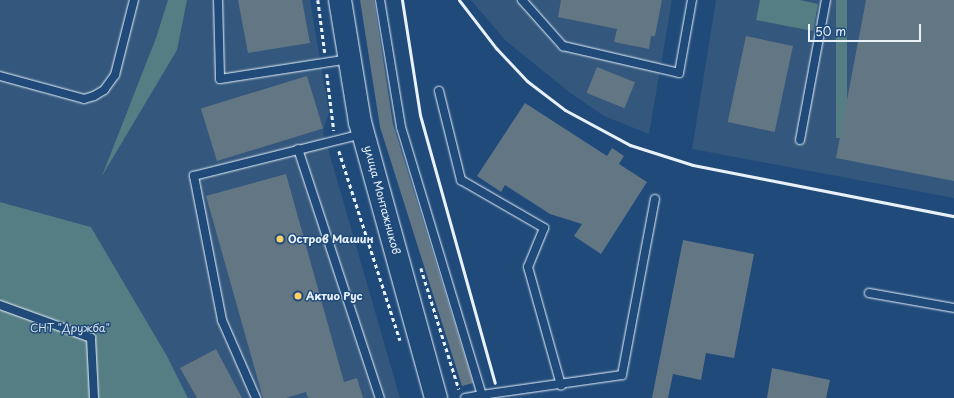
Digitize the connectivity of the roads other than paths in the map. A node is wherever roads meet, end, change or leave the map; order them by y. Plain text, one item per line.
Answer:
1 (134, 0) edge
2 (218, 0) edge
3 (340, 0) edge
4 (380, 0) edge
5 (522, 0) edge
6 (692, 0) edge
7 (826, 0) edge
8 (350, 59) junction
9 (0, 76) edge
10 (439, 91) dead end
11 (364, 134) junction
12 (800, 140) dead end
13 (298, 149) junction
14 (655, 199) dead end
15 (869, 293) dead end
16 (0, 305) edge
17 (954, 308) edge
18 (560, 385) junction
19 (482, 395) junction
20 (94, 398) edge
21 (256, 398) edge
22 (380, 398) edge
23 (436, 398) edge
24 (465, 398) edge

1 - 9 lane
2 - 8 lane
3 - 8 main road, улица Монтажников
4 - 19 lane
5 - 6 lane
7 - 12 lane
8 - 11 main road, улица Монтажников
10 - 18 lane
11 - 13 lane
11 - 23 main road, улица Монтажников
13 - 21 lane
13 - 22 lane
14 - 18 lane
15 - 17 lane
16 - 20 lane
18 - 19 lane
19 - 24 lane

